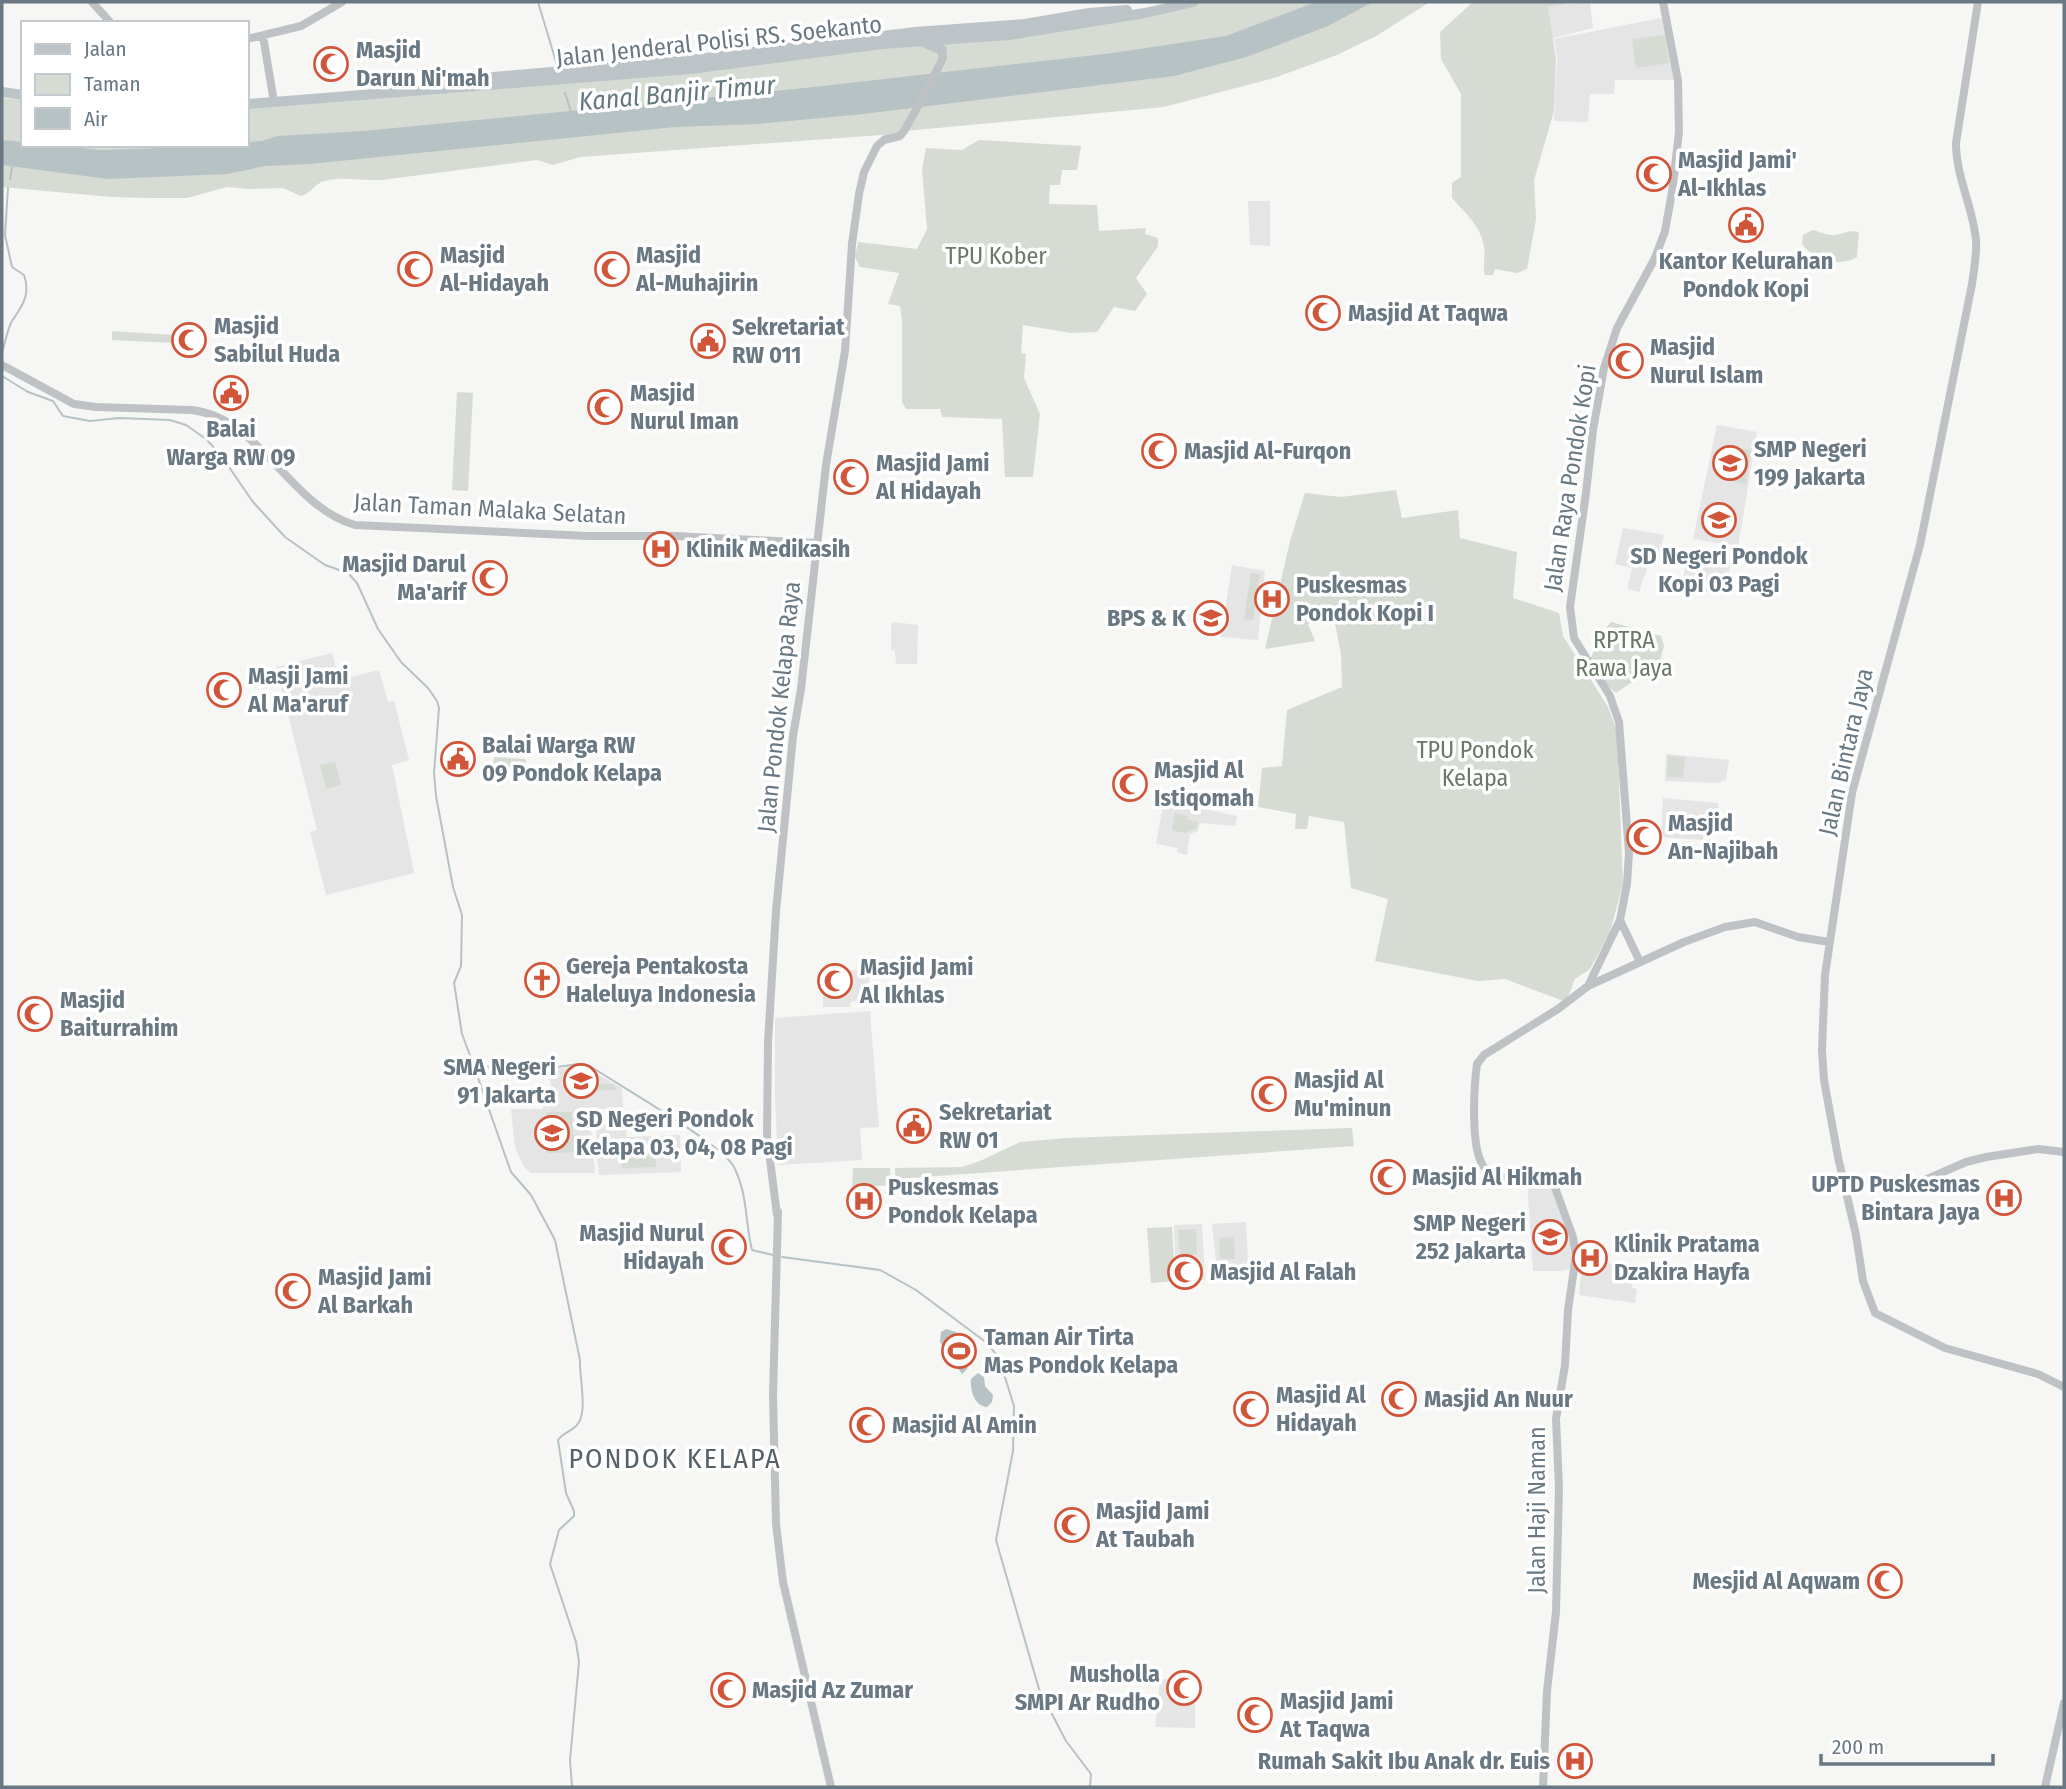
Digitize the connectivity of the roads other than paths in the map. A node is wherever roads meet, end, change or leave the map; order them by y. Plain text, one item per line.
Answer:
1 (92, 2) edge
2 (342, 2) edge
3 (1165, 2) edge
4 (1193, 2) edge
5 (1663, 2) edge
6 (1978, 2) edge
7 (109, 21) edge
8 (931, 31) junction
9 (1008, 31) junction
10 (263, 36) junction
11 (248, 39) edge
12 (941, 49) junction
13 (677, 65) junction
14 (2, 95) edge
15 (273, 96) junction
16 (21, 97) edge
17 (248, 98) edge
18 (248, 104) edge
19 (4, 366) edge
20 (817, 542) junction
21 (1620, 920) junction
22 (1829, 942) junction
23 (1640, 962) junction
24 (1588, 986) junction
25 (2064, 1152) edge
26 (1844, 1185) junction
27 (2064, 1387) edge
28 (2064, 1703) edge
29 (831, 1787) edge
30 (1543, 1787) edge
31 (2045, 1787) edge

1 - 7 street
2 - 10 street
3 - 9 main road, Jalan Jenderal Polisi RS. Soekanto
4 - 9 main road, Jalan Jenderal Polisi RS. Soekanto
5 - 21 street, Jalan Raya Pondok Kopi
6 - 22 street, Jalan Bintara Jaya
8 - 9 main road, Jalan Jenderal Polisi RS. Soekanto
8 - 12 street
8 - 13 main road, Jalan Jenderal Polisi RS. Soekanto
9 - 12 main road, Jalan Jenderal Polisi RS. Soekanto
10 - 11 street
10 - 15 street
12 - 13 main road, Jalan Jenderal Polisi RS. Soekanto
12 - 20 street, Jalan Pondok Kelapa Raya
13 - 15 main road, Jalan Jenderal Polisi RS. Soekanto
13 - 18 main road, Jalan Jenderal Polisi RS. Soekanto
14 - 16 main road
15 - 17 main road, Jalan Jenderal Polisi RS. Soekanto
19 - 20 street, Jalan Taman Malaka Selatan
20 - 29 street, Jalan Pondok Kelapa Raya
21 - 23 street
21 - 24 street, Jalan Raya Pondok Kopi
22 - 23 street, Jalan Haji Naman
22 - 26 street, Jalan Bintara Jaya
23 - 24 street, Jalan Haji Naman
24 - 30 street, Jalan Haji Naman
25 - 26 street
26 - 27 street, Jalan Bintara Jaya
28 - 31 street

